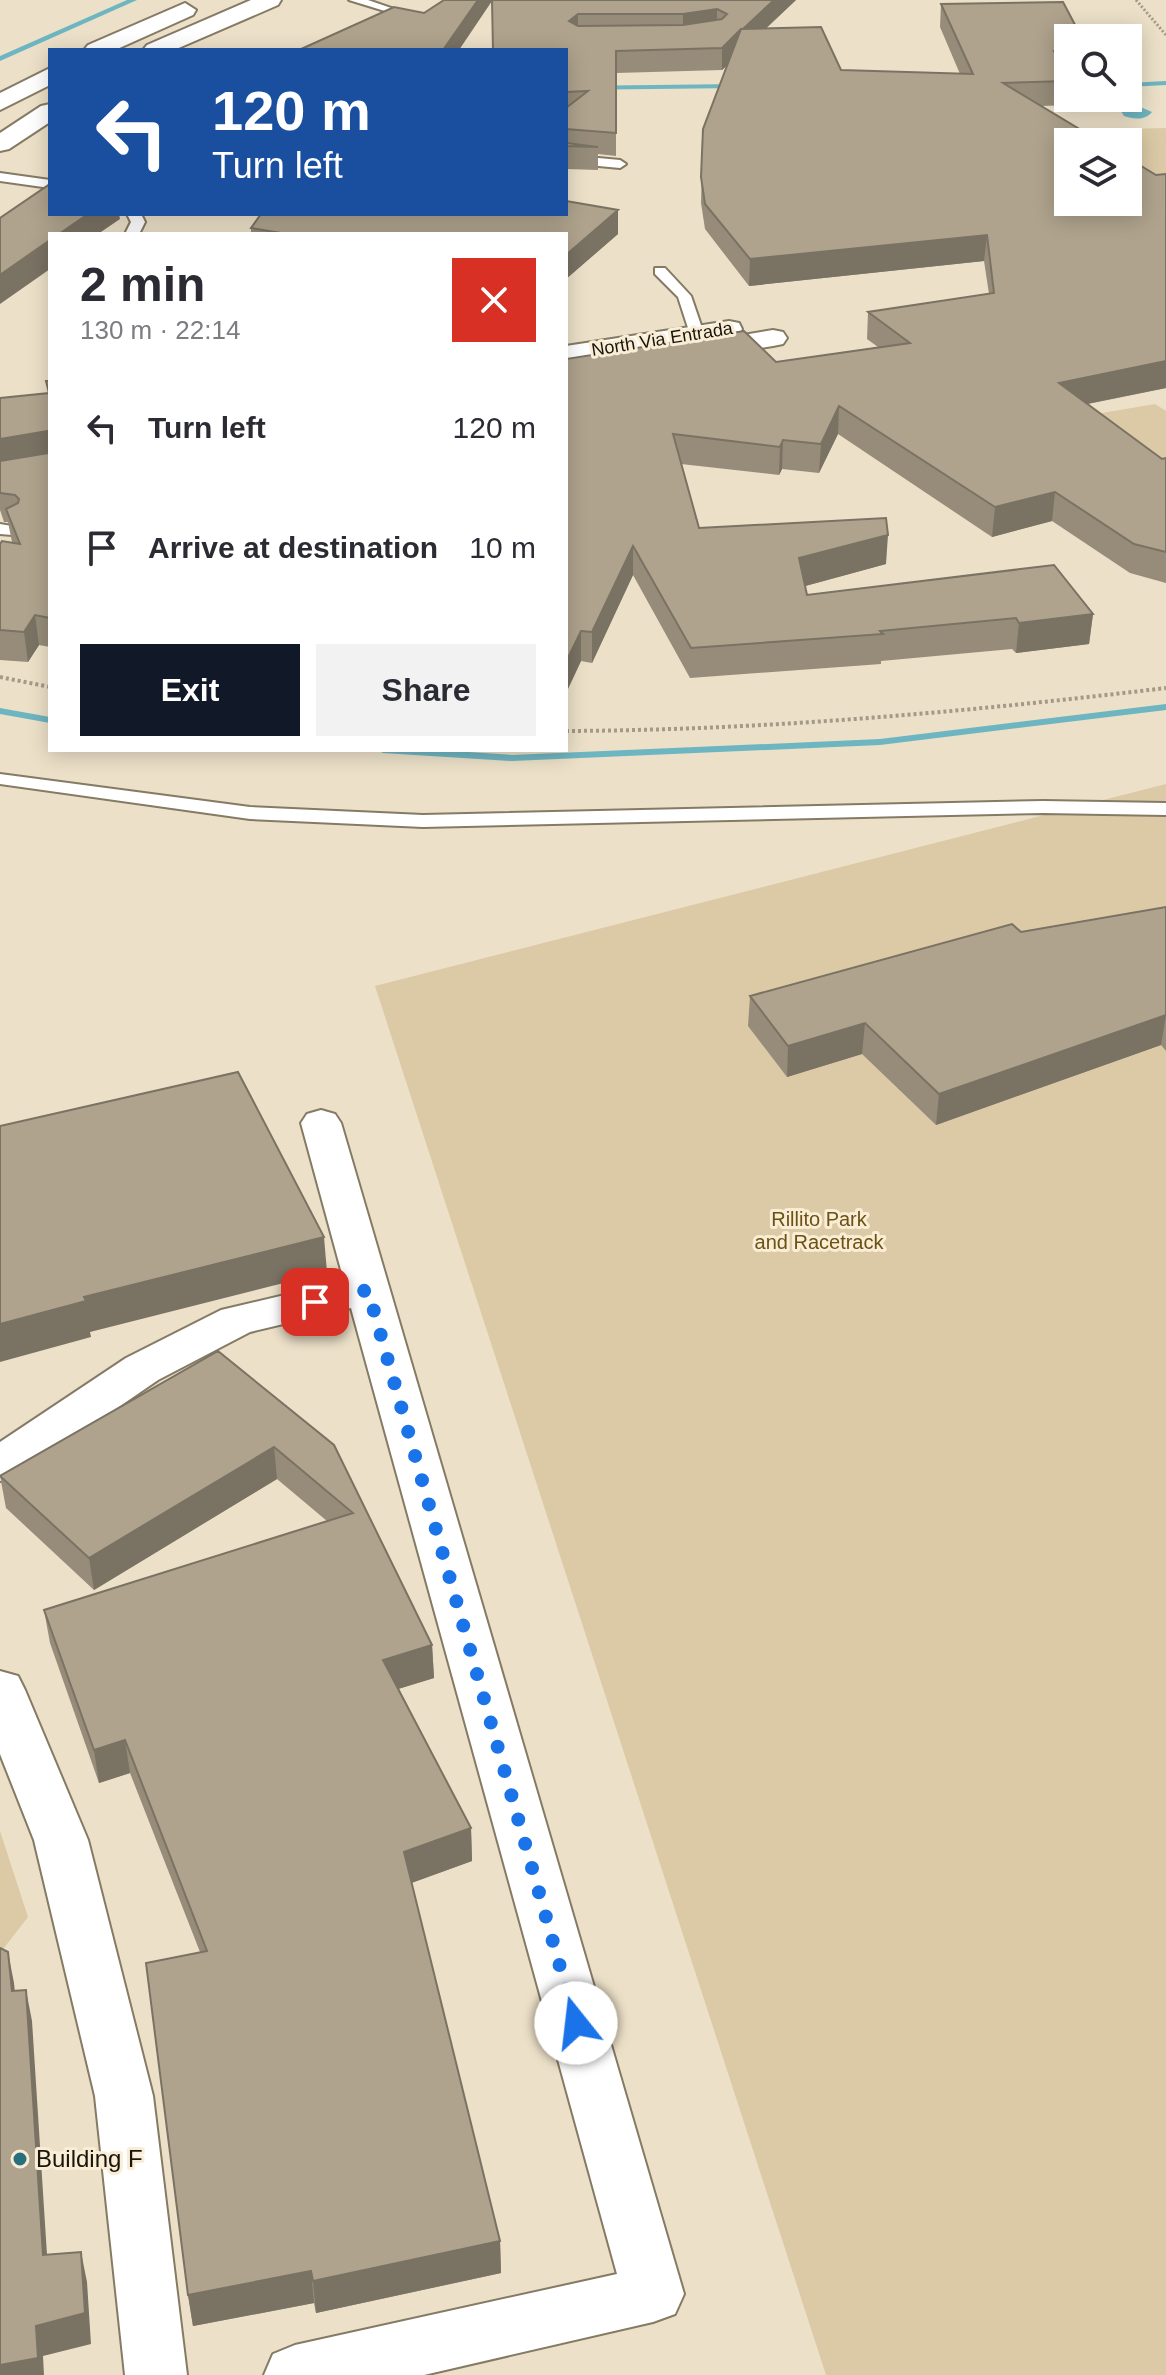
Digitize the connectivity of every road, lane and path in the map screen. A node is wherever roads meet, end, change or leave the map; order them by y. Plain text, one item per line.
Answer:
1 (209, 0) edge
2 (270, 0) edge
3 (355, 0) edge
4 (1136, 0) edge
5 (388, 9) edge
6 (1166, 35) edge
7 (101, 48) edge
8 (160, 48) edge
9 (48, 76) edge
10 (0, 103) edge
11 (48, 112) edge
12 (0, 144) edge
13 (568, 159) edge
14 (620, 164) edge
15 (0, 177) edge
16 (48, 184) edge
17 (660, 271) dead end
18 (697, 334) junction
19 (568, 354) edge
20 (568, 371) edge
21 (0, 677) edge
22 (48, 687) edge
23 (1166, 688) edge
24 (568, 731) edge
25 (0, 779) edge
26 (1166, 809) edge
27 (321, 1123) dead end
28 (368, 1290) junction
29 (0, 1465) edge
30 (0, 1690) edge
31 (156, 2375) edge
32 (295, 2375) edge

1 - 7 main road
2 - 8 main road
3 - 5 lane
4 - 6 path
9 - 10 main road
11 - 12 main road
13 - 14 lane
15 - 16 lane
17 - 18 lane
18 - 19 street, North Via Entrada
18 - 20 street, North Via Entrada
21 - 22 path
23 - 24 path
25 - 26 lane
27 - 28 street
28 - 29 street
28 - 32 street
30 - 31 street

